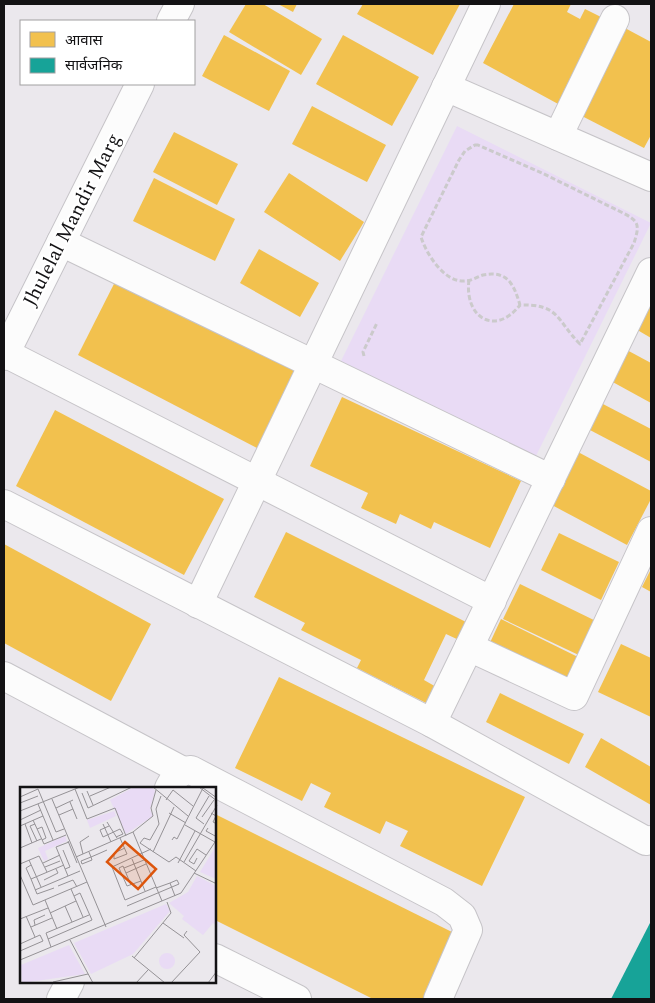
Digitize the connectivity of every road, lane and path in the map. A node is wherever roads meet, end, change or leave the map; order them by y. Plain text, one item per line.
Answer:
1 (180, 4) edge
2 (486, 4) edge
3 (615, 19) dead end
4 (172, 20) edge
5 (140, 85) edge
6 (446, 87) junction
7 (558, 136) junction
8 (651, 177) edge
9 (61, 242) junction
10 (651, 272) edge
11 (469, 280) junction
12 (520, 305) junction
13 (4, 355) edge
14 (313, 365) junction
15 (551, 479) junction
16 (257, 482) junction
17 (4, 504) edge
18 (651, 531) edge
19 (492, 601) junction
20 (198, 604) junction
21 (469, 647) junction
22 (4, 676) edge
23 (432, 723) junction
24 (176, 779) edge
25 (651, 840) edge
26 (216, 959) edge
27 (296, 999) edge
28 (438, 999) edge

1 - 4 street
2 - 6 street
3 - 7 street
5 - 9 street, Jhulelal Mandir Marg
6 - 7 street
6 - 14 street
7 - 8 street
9 - 13 street, Jhulelal Mandir Marg
9 - 14 street
10 - 15 street
11 - 12 path
11 - 12 path
11 - 12 path
13 - 16 street
14 - 15 street
14 - 16 street
15 - 19 street
16 - 19 street
16 - 20 street
17 - 20 street
18 - 21 street
19 - 21 street
20 - 23 street
21 - 23 street
22 - 24 street
23 - 25 street
24 - 28 street
26 - 27 street

